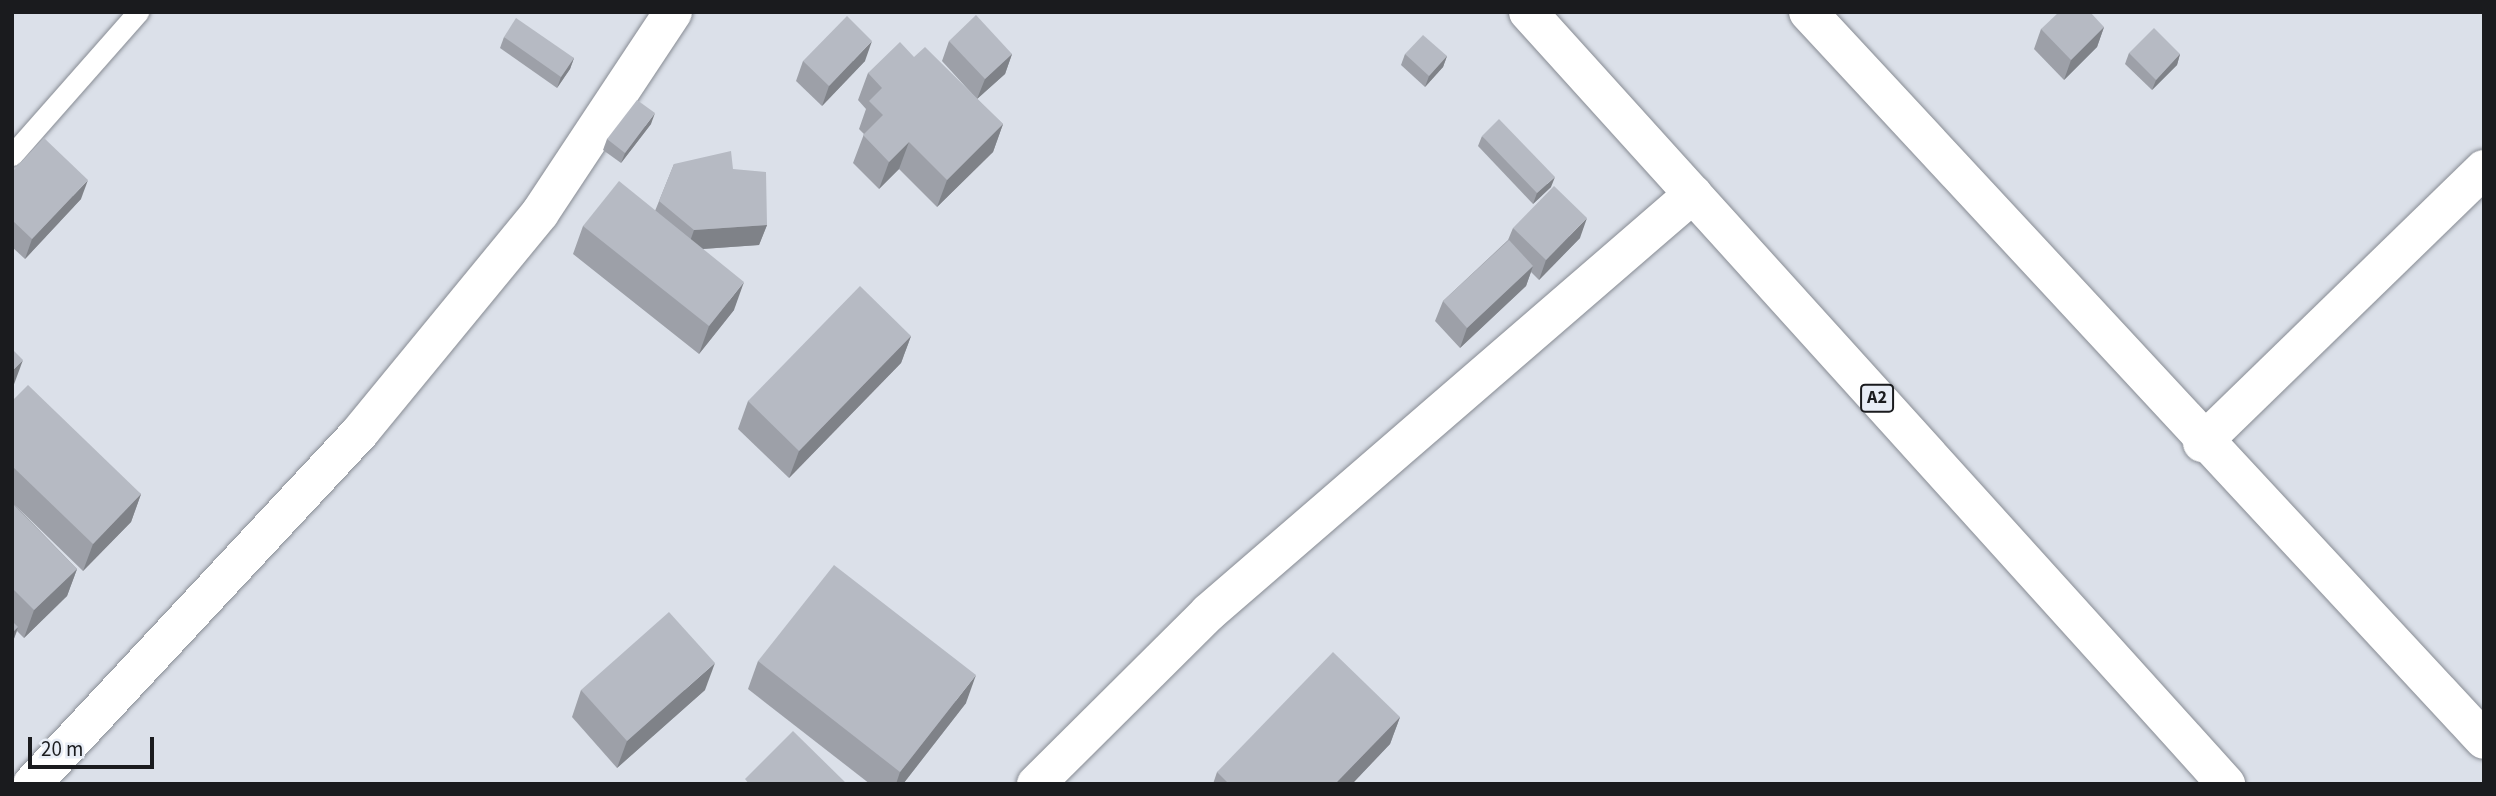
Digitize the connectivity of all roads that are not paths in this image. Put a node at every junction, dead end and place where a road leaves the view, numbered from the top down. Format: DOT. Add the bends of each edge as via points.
graph roads {
  1 [pos="138,12"];
  2 [pos="673,12"];
  3 [pos="1528,12"];
  4 [pos="1808,12"];
  5 [pos="12,155"];
  6 [pos="2484,169"];
  7 [pos="1693,194"];
  8 [pos="2202,443"];
  9 [pos="2484,740"];
  10 [pos="32,784"];
  11 [pos="1036,784"];
  12 [pos="2226,784"];
  1 -- 5 [label="lane"];
  2 -- 10 [label="main road" via="540,213 361,431"];
  3 -- 7 [label="main road, A2"];
  4 -- 8 [label="main road"];
  6 -- 8 [label="main road"];
  7 -- 11 [label="main road" via="1208,613"];
  7 -- 12 [label="main road, A2"];
  8 -- 9 [label="main road"];
}
